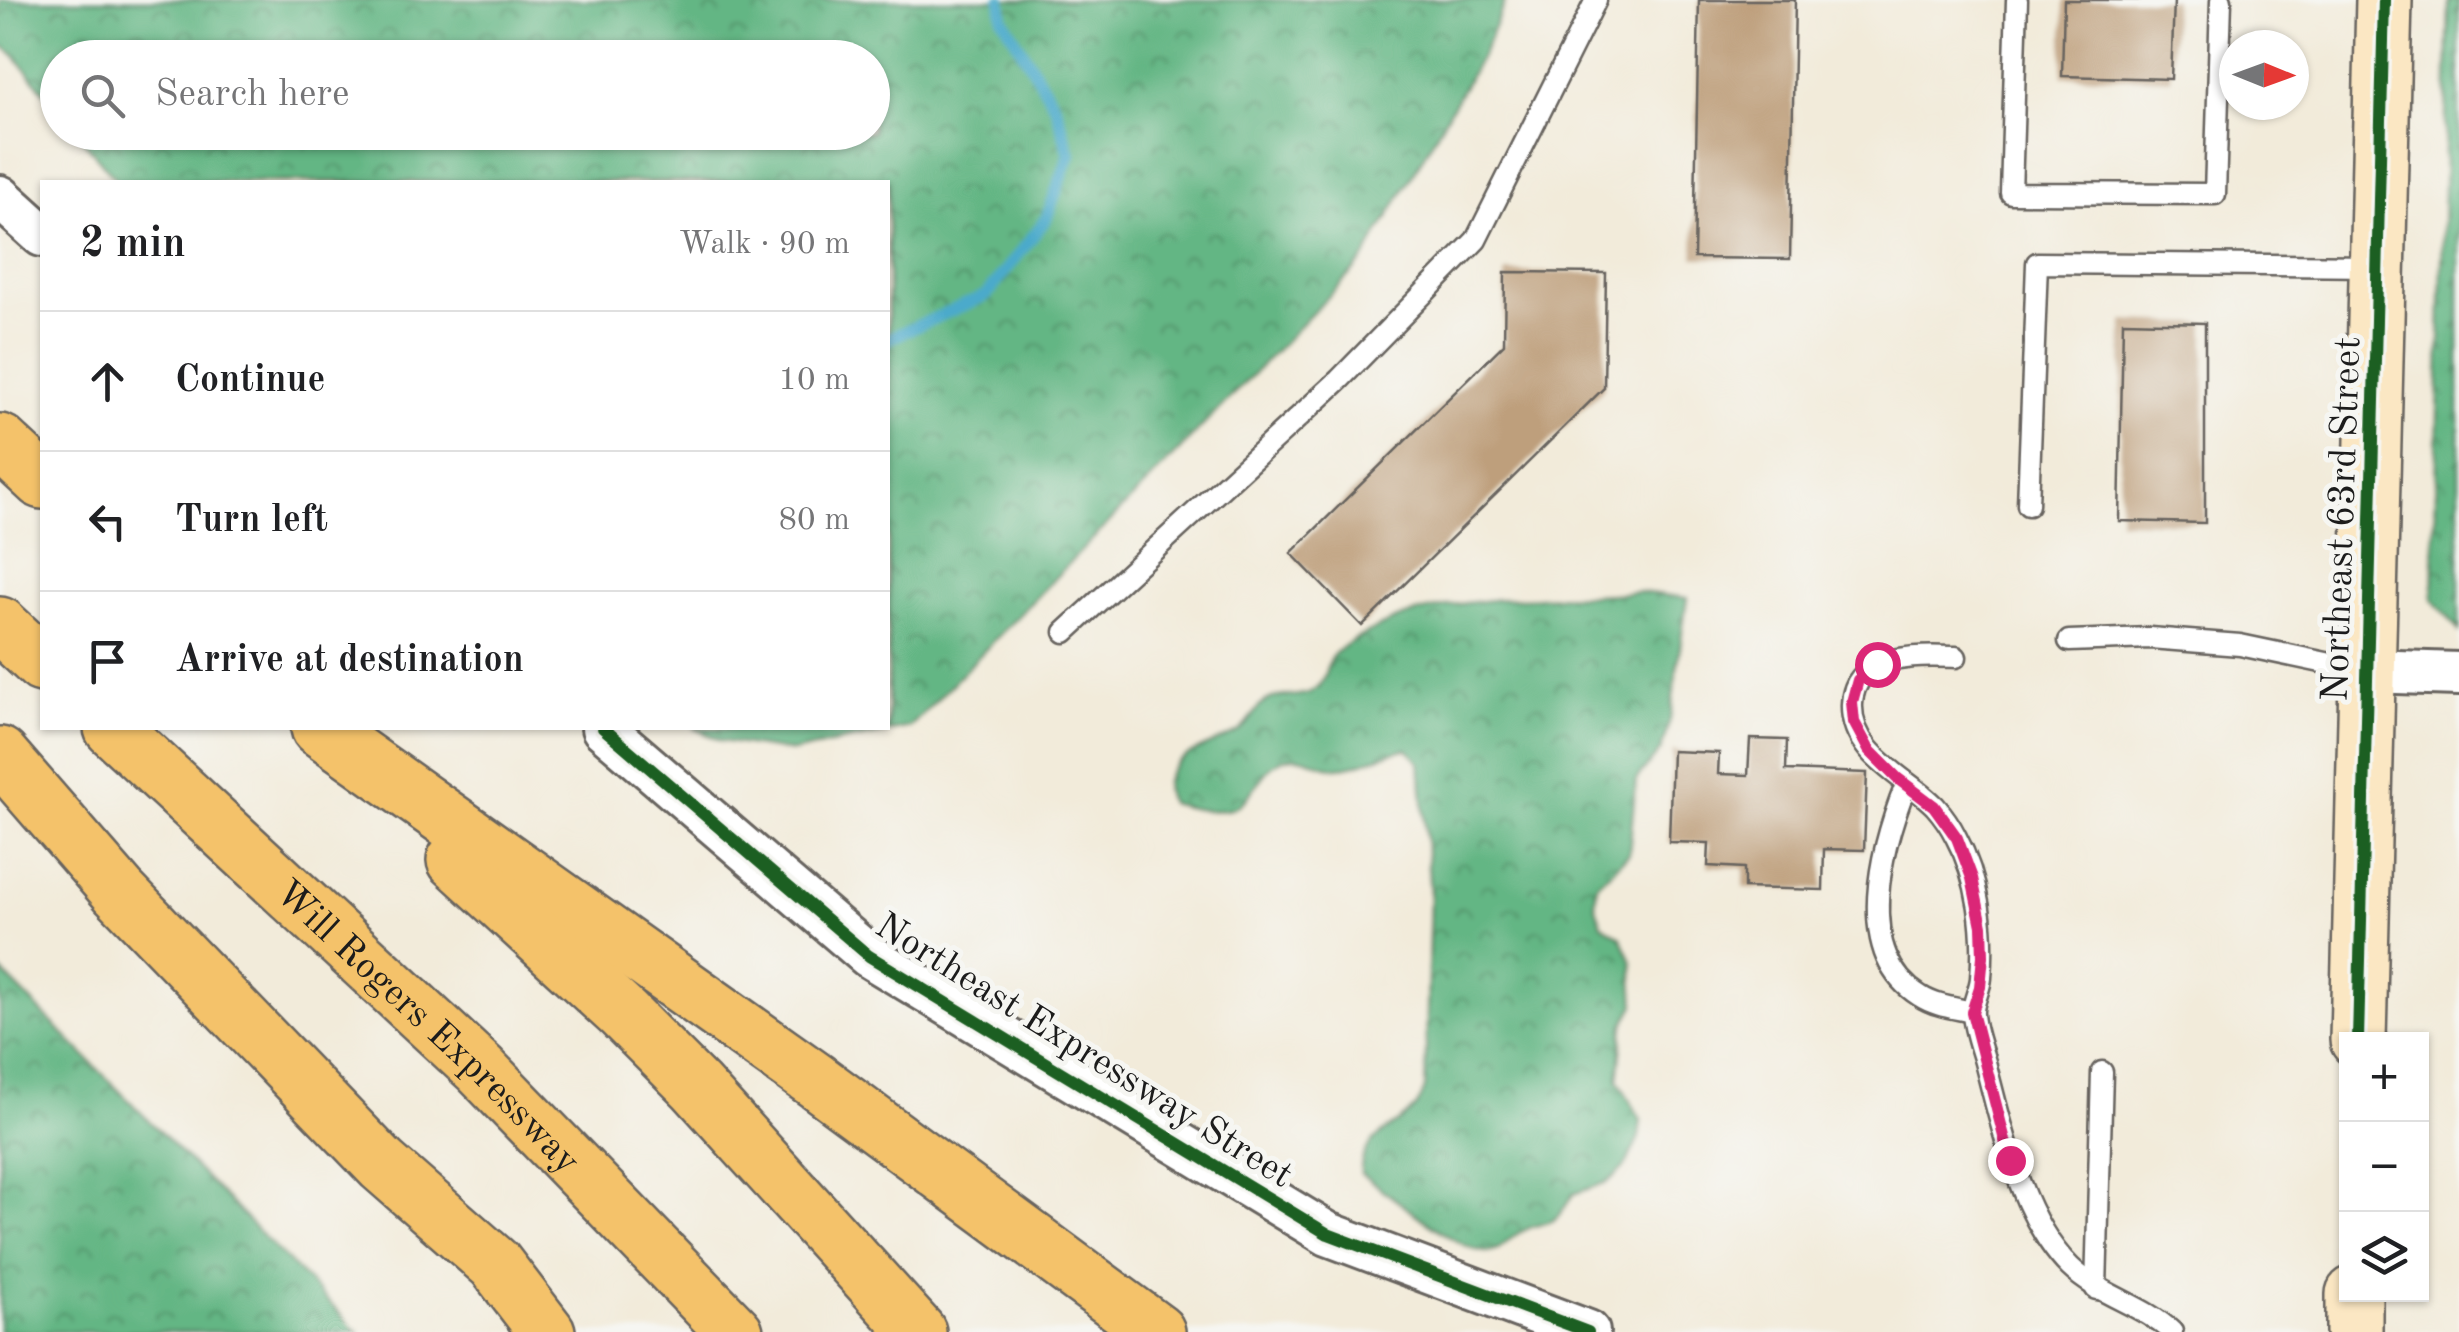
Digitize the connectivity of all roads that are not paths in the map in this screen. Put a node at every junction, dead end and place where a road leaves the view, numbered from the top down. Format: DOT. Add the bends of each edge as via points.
graph roads {
  1 [pos="1596,0"];
  2 [pos="2017,0"];
  3 [pos="2221,0"];
  4 [pos="2384,0"];
  5 [pos="0,196"];
  6 [pos="40,233"];
  7 [pos="2377,266"];
  8 [pos="0,442"];
  9 [pos="40,479"];
  10 [pos="2028,505"];
  11 [pos="0,625"];
  12 [pos="1065,632"];
  13 [pos="2069,641"];
  14 [pos="1956,657"];
  15 [pos="40,662"];
  16 [pos="2366,671"];
  17 [pos="2459,674"];
  18 [pos="114,730"];
  19 [pos="313,730"];
  20 [pos="322,730"];
  21 [pos="605,730"];
  22 [pos="0,755"];
  23 [pos="1906,785"];
  24 [pos="1972,1012"];
  25 [pos="2358,1032"];
  26 [pos="2102,1072"];
  27 [pos="2096,1288"];
  28 [pos="2354,1302"];
  29 [pos="547,1332"];
  30 [pos="736,1332"];
  31 [pos="918,1332"];
  32 [pos="1157,1332"];
  33 [pos="1588,1332"];
  34 [pos="2172,1332"];
  35 [pos="2354,1332"];
  1 -- 12 [label="lane" via="1476,240 1340,380"];
  2 -- 3 [label="lane" via="2010,193 2215,194"];
  4 -- 7 [label="main road, Northeast 63rd Street"];
  5 -- 6 [label="street"];
  7 -- 10 [label="lane" via="2037,263"];
  7 -- 16 [label="main road, Northeast 63rd Street"];
  8 -- 9 [label="highway"];
  11 -- 15 [label="highway"];
  13 -- 16 [label="lane" via="2240,645"];
  14 -- 23 [label="lane" via="1900,658 1877,664 1858,680 1854,722 1869,750"];
  16 -- 17 [label="street"];
  16 -- 25 [label="main road, Northeast 63rd Street"];
  18 -- 30 [label="highway, Will Rogers Expressway" via="480,1069"];
  19 -- 31 [label="highway" via="623,1014"];
  20 -- 32 [label="highway"];
  21 -- 33 [label="street, Northeast Expressway Street" via="869,956 1328,1234"];
  22 -- 29 [label="highway" via="120,892 382,1165 495,1264"];
  23 -- 24 [label="lane" via="1934,806 1957,838 1972,878 1983,956"];
  23 -- 24 [label="lane" via="1880,869 1881,934 1902,982 1922,998"];
  24 -- 27 [label="lane" via="2010,1160 2045,1233"];
  26 -- 27 [label="lane"];
  27 -- 34 [label="lane"];
  28 -- 35 [label="main road"];
}
